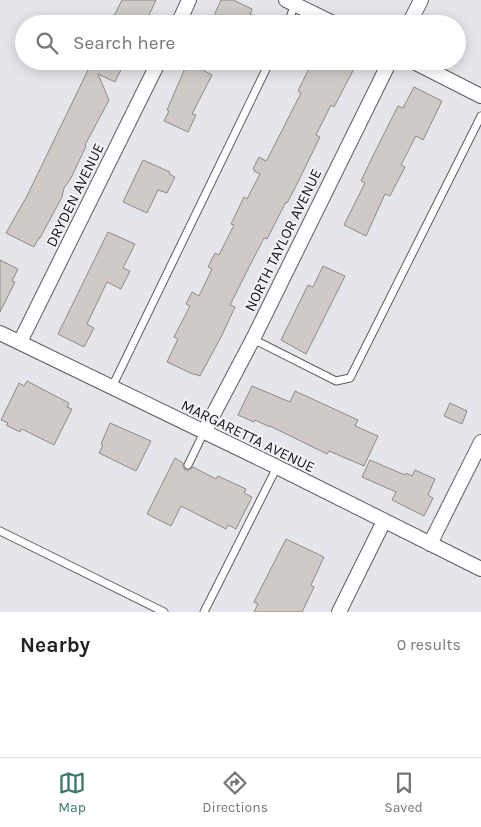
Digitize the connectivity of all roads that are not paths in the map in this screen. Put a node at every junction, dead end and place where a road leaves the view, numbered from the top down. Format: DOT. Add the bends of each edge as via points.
graph roads {
  1 [pos="190,0"];
  2 [pos="421,0"];
  3 [pos="292,1"];
  4 [pos="182,15"];
  5 [pos="290,15"];
  6 [pos="318,15"];
  7 [pos="414,15"];
  8 [pos="155,70"];
  9 [pos="266,70"];
  10 [pos="386,70"];
  11 [pos="430,70"];
  12 [pos="481,96"];
  13 [pos="481,116"];
  14 [pos="0,333"];
  15 [pos="253,339"];
  16 [pos="20,342"];
  17 [pos="112,387"];
  18 [pos="204,432"];
  19 [pos="481,442"];
  20 [pos="188,465"];
  21 [pos="277,467"];
  22 [pos="384,521"];
  23 [pos="0,531"];
  24 [pos="430,544"];
  25 [pos="481,569"];
  26 [pos="164,612"];
  27 [pos="204,612"];
  28 [pos="338,612"];
  1 -- 4 [label="street"];
  2 -- 7 [label="street"];
  3 -- 5 [label="lane"];
  3 -- 6 [label="street"];
  8 -- 16 [label="street, DRYDEN AVENUE"];
  9 -- 17 [label="lane"];
  10 -- 15 [label="street, NORTH TAYLOR AVENUE"];
  11 -- 12 [label="street"];
  13 -- 15 [label="lane" via="350,378 336,381"];
  14 -- 16 [label="street, MARGARETTA AVENUE"];
  15 -- 18 [label="street, NORTH TAYLOR AVENUE"];
  16 -- 17 [label="street, MARGARETTA AVENUE"];
  17 -- 18 [label="street, MARGARETTA AVENUE"];
  18 -- 20 [label="lane"];
  18 -- 21 [label="street, MARGARETTA AVENUE"];
  19 -- 24 [label="street"];
  21 -- 22 [label="street, MARGARETTA AVENUE"];
  21 -- 27 [label="lane"];
  22 -- 24 [label="street, MARGARETTA AVENUE"];
  22 -- 28 [label="street"];
  23 -- 26 [label="lane"];
  24 -- 25 [label="street, MARGARETTA AVENUE"];
}
